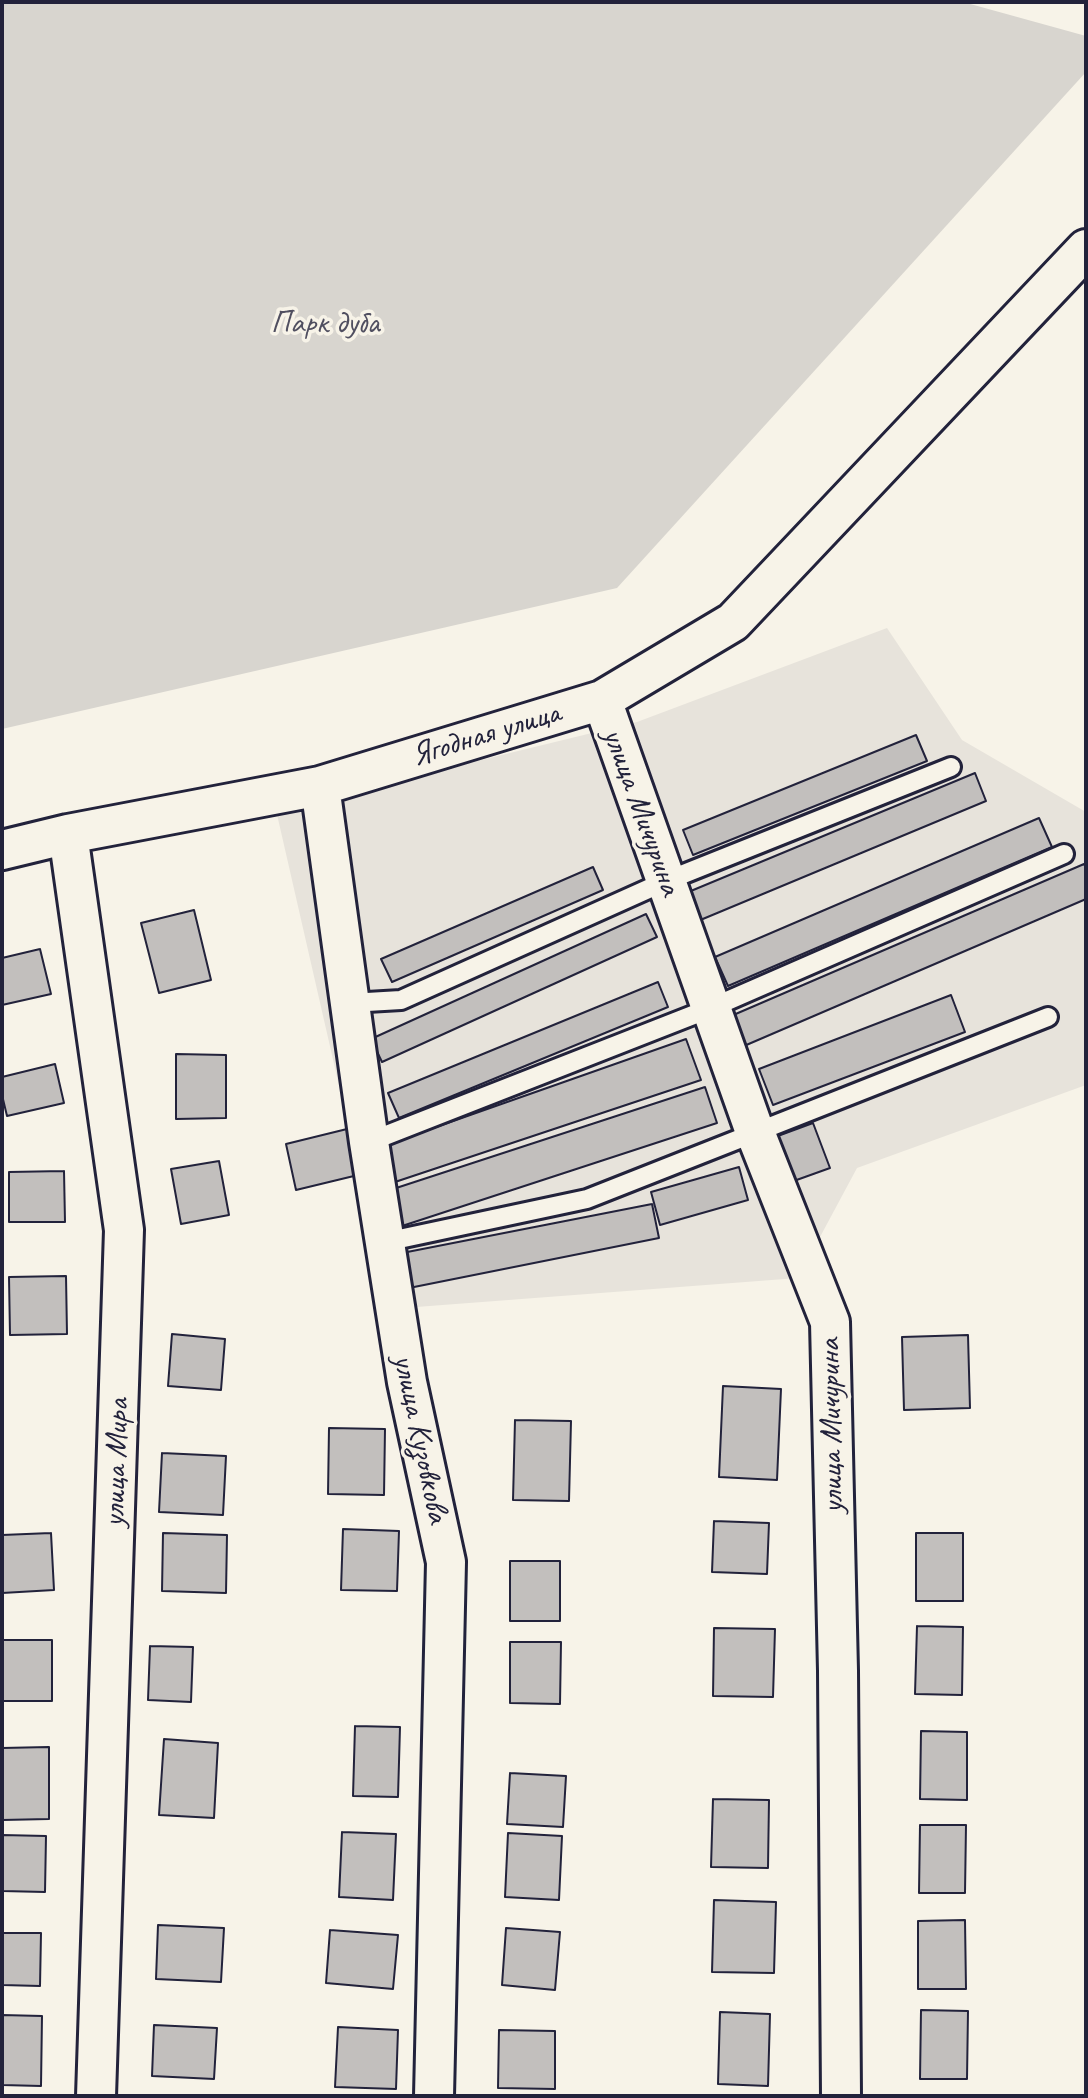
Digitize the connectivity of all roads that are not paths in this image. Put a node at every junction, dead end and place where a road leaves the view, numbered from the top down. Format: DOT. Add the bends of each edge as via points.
graph roads {
  1 [pos="1086,249"];
  2 [pos="602,700"];
  3 [pos="951,767"];
  4 [pos="320,786"];
  5 [pos="68,834"];
  6 [pos="2,850"];
  7 [pos="1064,854"];
  8 [pos="666,881"];
  9 [pos="350,1003"];
  10 [pos="711,1008"];
  11 [pos="1048,1017"];
  12 [pos="755,1132"];
  13 [pos="369,1142"];
  14 [pos="385,1242"];
  15 [pos="96,2096"];
  16 [pos="434,2096"];
  17 [pos="841,2096"];
  1 -- 2 [label="street, Ягодная улица" via="733,622"];
  2 -- 4 [label="street, Ягодная улица"];
  2 -- 8 [label="street, улица Мичурина"];
  3 -- 8 [label="lane"];
  4 -- 5 [label="street, Ягодная улица"];
  4 -- 9 [label="street, улица Кузовкова"];
  5 -- 6 [label="street, Ягодная улица"];
  5 -- 15 [label="street, улица Мира" via="124,1230"];
  7 -- 10 [label="lane"];
  8 -- 9 [label="lane" via="401,1000"];
  8 -- 10 [label="street, улица Мичурина"];
  9 -- 13 [label="street, улица Кузовкова"];
  10 -- 12 [label="street, улица Мичурина"];
  10 -- 13 [label="lane"];
  11 -- 12 [label="lane"];
  12 -- 14 [label="lane" via="587,1199"];
  12 -- 17 [label="street, улица Мичурина" via="830,1322"];
  13 -- 14 [label="street, улица Кузовкова"];
  14 -- 16 [label="street, улица Кузовкова" via="407,1382 446,1562"];
}
